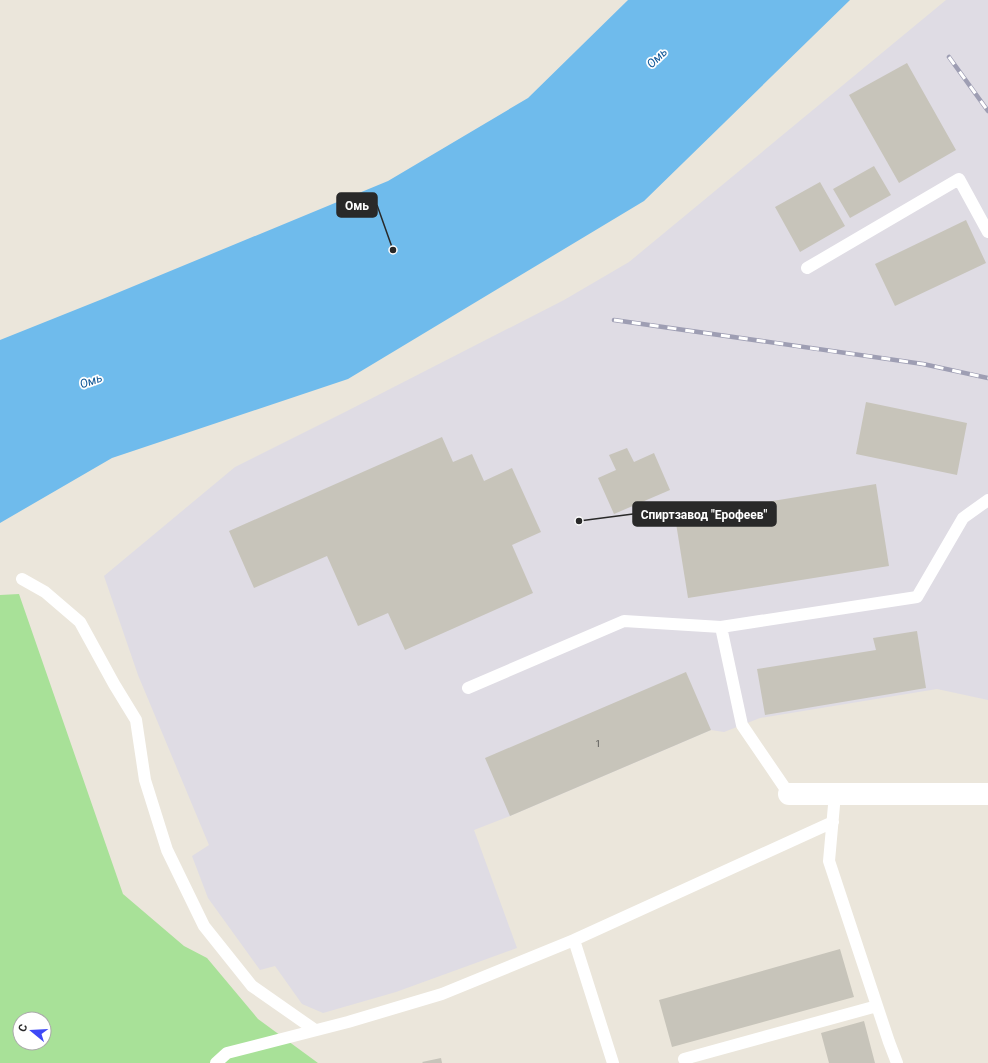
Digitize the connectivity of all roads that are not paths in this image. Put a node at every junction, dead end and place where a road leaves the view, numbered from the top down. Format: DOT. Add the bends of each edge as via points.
graph roads {
  1 [pos="988,232"];
  2 [pos="806,268"];
  3 [pos="988,500"];
  4 [pos="22,579"];
  5 [pos="721,627"];
  6 [pos="468,688"];
  7 [pos="789,794"];
  8 [pos="835,794"];
  9 [pos="988,794"];
  10 [pos="833,822"];
  11 [pos="574,940"];
  12 [pos="877,1006"];
  13 [pos="316,1030"];
  14 [pos="684,1059"];
  15 [pos="216,1063"];
  16 [pos="613,1063"];
  17 [pos="897,1063"];
  1 -- 2 [label="lane" via="959,179"];
  3 -- 5 [label="lane" via="963,518 917,597"];
  4 -- 13 [label="lane" via="45,592 80,622 136,720 145,780 167,850 204,926 252,986"];
  5 -- 6 [label="lane" via="624,621"];
  5 -- 7 [label="lane" via="742,725"];
  7 -- 8 [label="street"];
  8 -- 9 [label="street"];
  8 -- 10 [label="lane"];
  10 -- 11 [label="lane"];
  10 -- 12 [label="lane" via="829,861"];
  11 -- 13 [label="lane" via="442,994"];
  11 -- 16 [label="lane"];
  12 -- 14 [label="lane"];
  12 -- 17 [label="lane"];
  13 -- 15 [label="lane" via="227,1053"];
}
